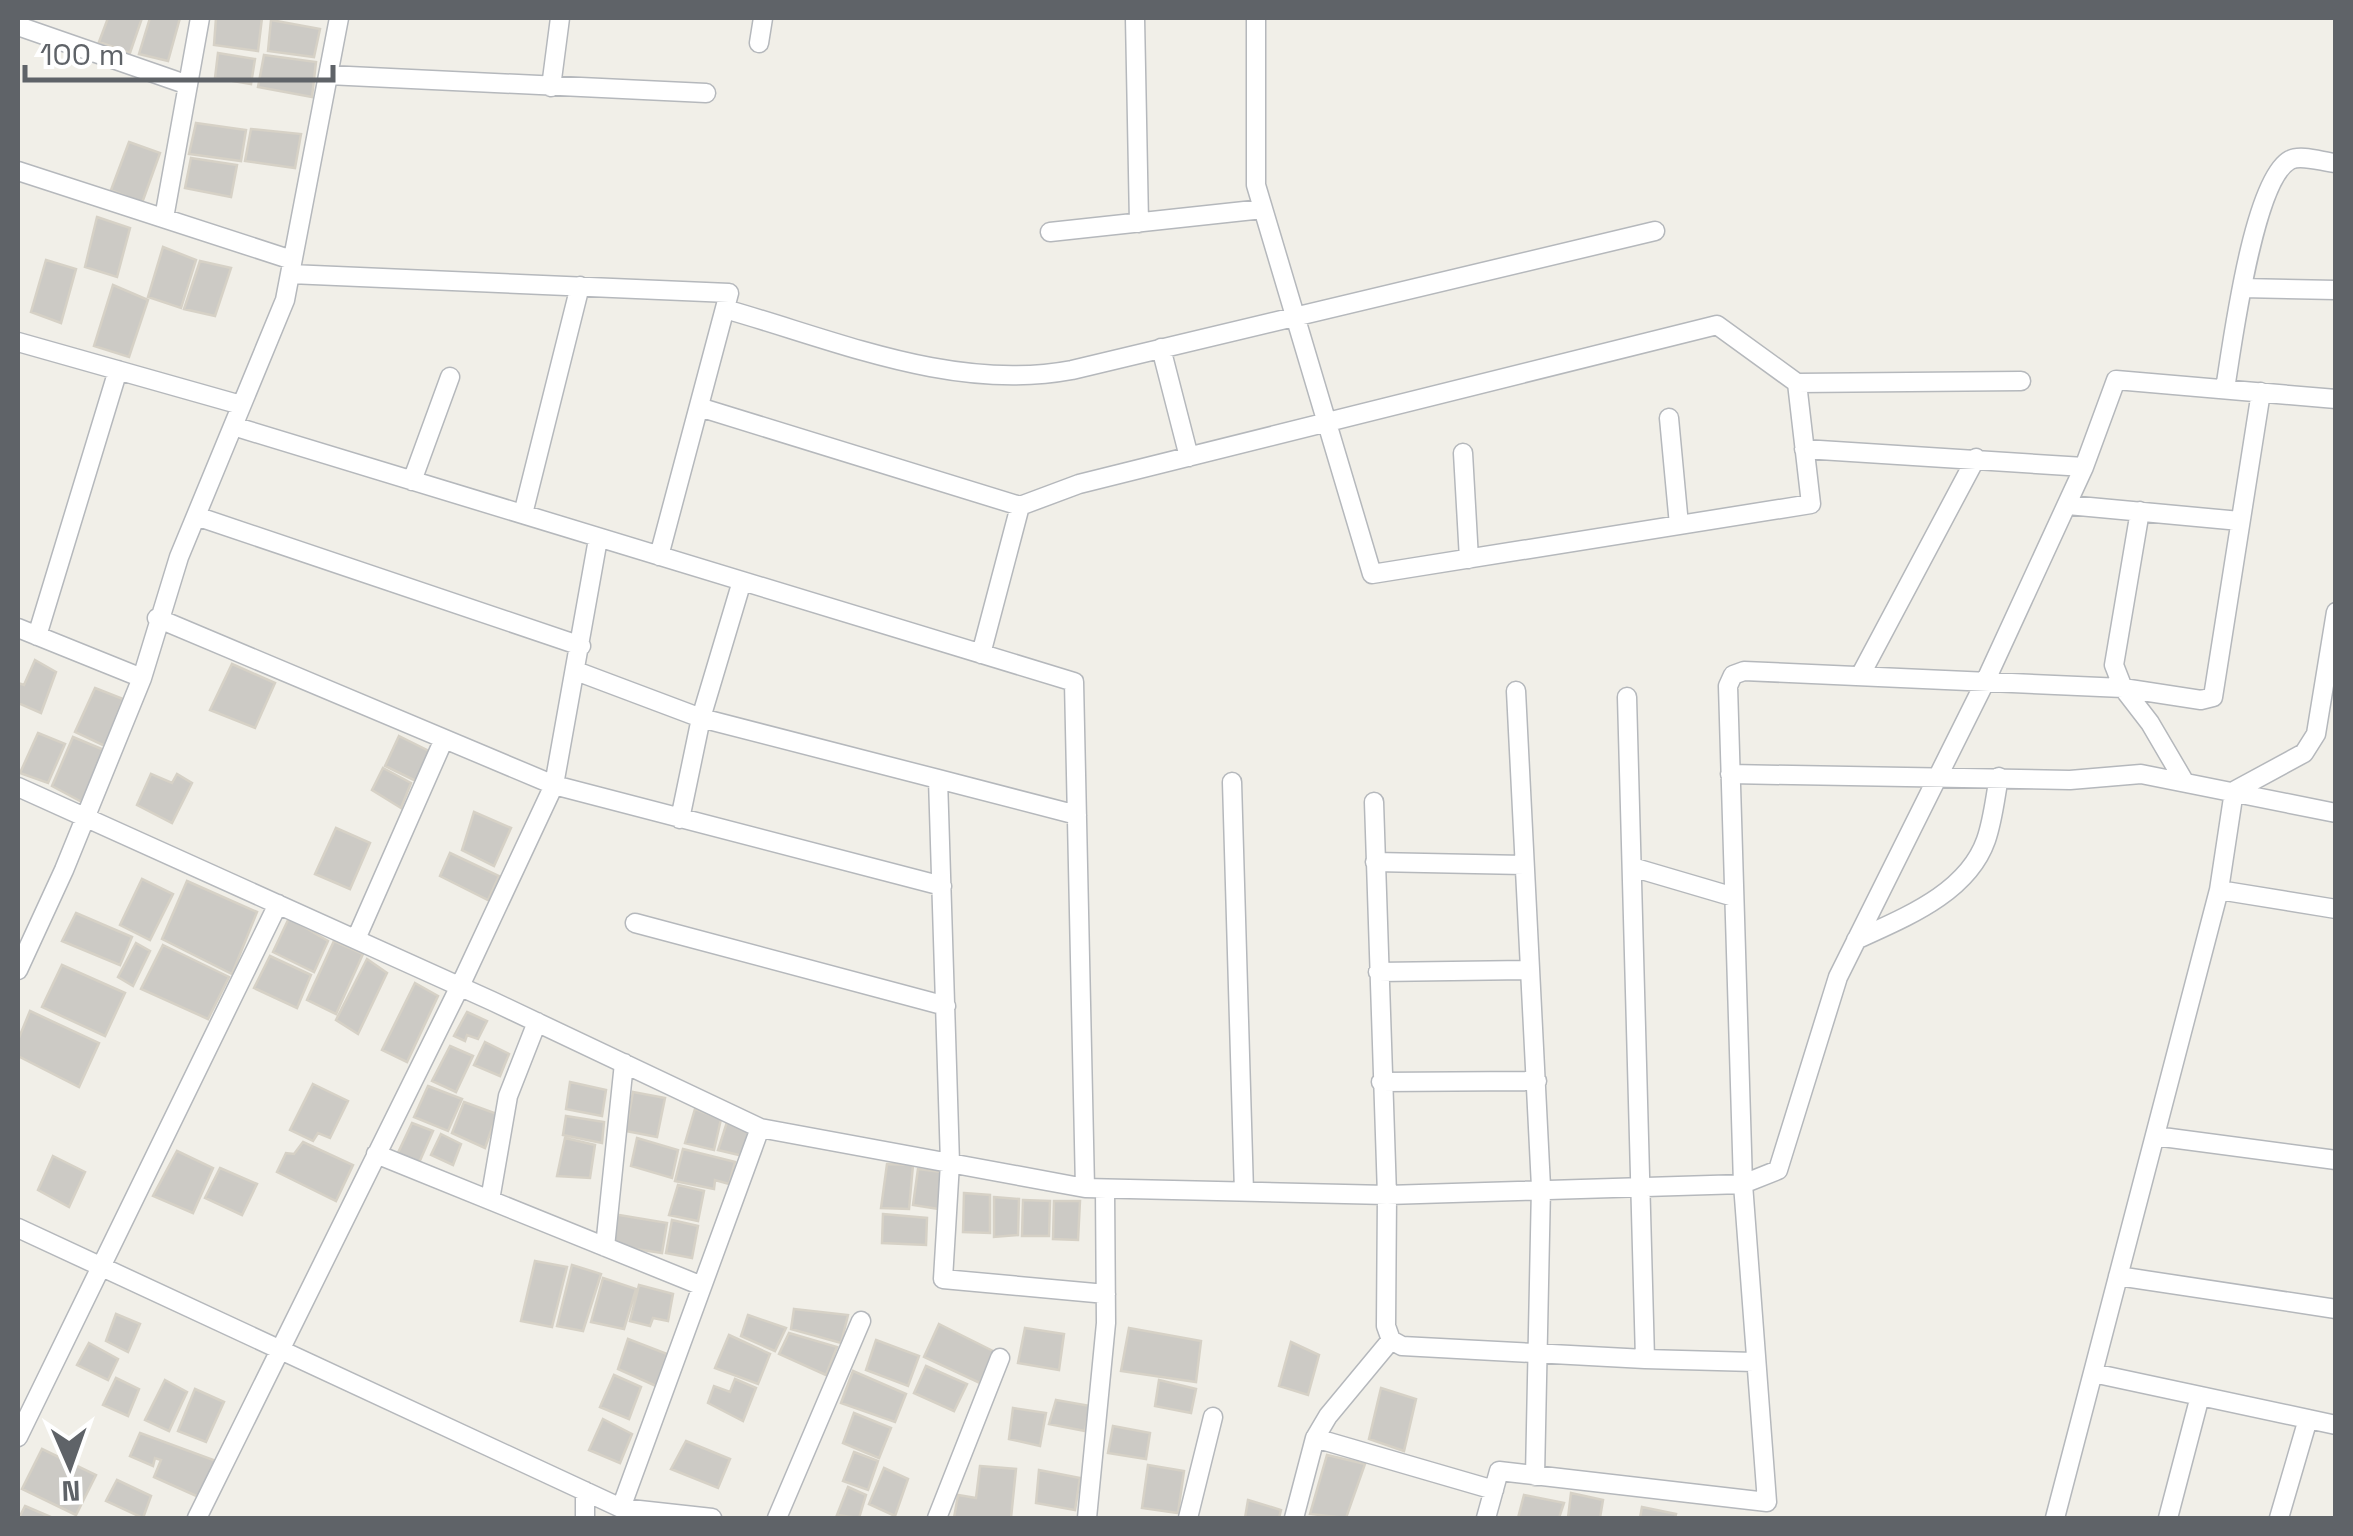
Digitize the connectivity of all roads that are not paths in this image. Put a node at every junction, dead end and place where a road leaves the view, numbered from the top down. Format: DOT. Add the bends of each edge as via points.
graph roads {
  1 [pos="200,18"];
  2 [pos="339,18"];
  3 [pos="560,18"];
  4 [pos="763,18"];
  5 [pos="1135,18"];
  6 [pos="1256,18"];
  7 [pos="18,26"];
  8 [pos="759,43"];
  9 [pos="328,75"];
  10 [pos="188,85"];
  11 [pos="552,88"];
  12 [pos="706,93"];
  13 [pos="2336,164"];
  14 [pos="18,171"];
  15 [pos="1263,210"];
  16 [pos="164,218"];
  17 [pos="1139,223"];
  18 [pos="1656,231"];
  19 [pos="1050,232"];
  20 [pos="291,267"];
  21 [pos="580,286"];
  22 [pos="2242,288"];
  23 [pos="2336,290"];
  24 [pos="725,309"];
  25 [pos="1293,314"];
  26 [pos="18,342"];
  27 [pos="1161,348"];
  28 [pos="118,370"];
  29 [pos="450,377"];
  30 [pos="2021,381"];
  31 [pos="1796,383"];
  32 [pos="2224,388"];
  33 [pos="2261,392"];
  34 [pos="2336,399"];
  35 [pos="242,404"];
  36 [pos="700,407"];
  37 [pos="1668,418"];
  38 [pos="1324,423"];
  39 [pos="233,426"];
  40 [pos="1804,449"];
  41 [pos="1462,453"];
  42 [pos="1190,457"];
  43 [pos="1976,458"];
  44 [pos="2084,467"];
  45 [pos="412,481"];
  46 [pos="2068,505"];
  47 [pos="1020,506"];
  48 [pos="2140,512"];
  49 [pos="522,514"];
  50 [pos="196,516"];
  51 [pos="2240,521"];
  52 [pos="1678,526"];
  53 [pos="598,539"];
  54 [pos="660,556"];
  55 [pos="1468,559"];
  56 [pos="742,581"];
  57 [pos="2336,612"];
  58 [pos="157,618"];
  59 [pos="18,628"];
  60 [pos="36,636"];
  61 [pos="581,646"];
  62 [pos="981,654"];
  63 [pos="576,671"];
  64 [pos="1860,676"];
  65 [pos="142,678"];
  66 [pos="1986,682"];
  67 [pos="2124,688"];
  68 [pos="1516,691"];
  69 [pos="1626,697"];
  70 [pos="2330,697"];
  71 [pos="701,718"];
  72 [pos="444,738"];
  73 [pos="1730,774"];
  74 [pos="1938,774"];
  75 [pos="1998,777"];
  76 [pos="938,778"];
  77 [pos="1232,782"];
  78 [pos="2184,782"];
  79 [pos="554,784"];
  80 [pos="18,787"];
  81 [pos="2234,790"];
  82 [pos="1374,802"];
  83 [pos="2336,812"];
  84 [pos="1077,815"];
  85 [pos="84,816"];
  86 [pos="680,819"];
  87 [pos="1375,862"];
  88 [pos="1524,865"];
  89 [pos="1632,867"];
  90 [pos="942,886"];
  91 [pos="2219,890"];
  92 [pos="1734,897"];
  93 [pos="278,904"];
  94 [pos="2336,910"];
  95 [pos="635,924"];
  96 [pos="356,939"];
  97 [pos="1856,940"];
  98 [pos="18,970"];
  99 [pos="1528,970"];
  100 [pos="1378,972"];
  101 [pos="460,986"];
  102 [pos="946,1006"];
  103 [pos="537,1022"];
  104 [pos="624,1063"];
  105 [pos="1537,1081"];
  106 [pos="1381,1082"];
  107 [pos="760,1128"];
  108 [pos="2155,1136"];
  109 [pos="376,1154"];
  110 [pos="2336,1160"];
  111 [pos="950,1163"];
  112 [pos="1743,1184"];
  113 [pos="1643,1187"];
  114 [pos="1085,1188"];
  115 [pos="1541,1188"];
  116 [pos="1105,1189"];
  117 [pos="1244,1192"];
  118 [pos="1387,1194"];
  119 [pos="490,1200"];
  120 [pos="18,1228"];
  121 [pos="605,1247"];
  122 [pos="101,1267"];
  123 [pos="2118,1276"];
  124 [pos="702,1286"];
  125 [pos="1106,1294"];
  126 [pos="2336,1309"];
  127 [pos="861,1320"];
  128 [pos="1391,1340"];
  129 [pos="278,1349"];
  130 [pos="1539,1356"];
  131 [pos="1000,1358"];
  132 [pos="1646,1359"];
  133 [pos="1754,1362"];
  134 [pos="2093,1373"];
  135 [pos="2200,1396"];
  136 [pos="1213,1417"];
  137 [pos="2308,1419"];
  138 [pos="2336,1425"];
  139 [pos="18,1437"];
  140 [pos="1315,1438"];
  141 [pos="1535,1476"];
  142 [pos="1494,1490"];
  143 [pos="585,1491"];
  144 [pos="621,1508"];
  145 [pos="197,1518"];
  146 [pos="585,1518"];
  147 [pos="712,1518"];
  148 [pos="778,1518"];
  149 [pos="937,1518"];
  150 [pos="1087,1518"];
  151 [pos="1188,1518"];
  152 [pos="1294,1518"];
  153 [pos="1486,1518"];
  154 [pos="2055,1518"];
  155 [pos="2168,1518"];
  156 [pos="2279,1518"];
  1 -- 10 [label="street"];
  2 -- 9 [label="street"];
  3 -- 11 [label="street"];
  4 -- 8 [label="street"];
  5 -- 17 [label="street"];
  6 -- 15 [label="street" via="1256,185"];
  7 -- 10 [label="street"];
  9 -- 11 [label="street"];
  9 -- 20 [label="street"];
  10 -- 16 [label="street"];
  11 -- 12 [label="street"];
  13 -- 22 [label="street" via="2297,158 2282,168 2252,234"];
  14 -- 16 [label="street"];
  15 -- 17 [label="street"];
  15 -- 25 [label="street"];
  16 -- 20 [label="street"];
  17 -- 19 [label="street"];
  18 -- 25 [label="street"];
  20 -- 21 [label="street"];
  20 -- 35 [label="street" via="285,300"];
  21 -- 24 [label="street" via="730,292"];
  21 -- 49 [label="street"];
  22 -- 23 [label="street"];
  22 -- 32 [label="street"];
  24 -- 27 [label="street" via="976,377 1044,375"];
  24 -- 36 [label="street"];
  25 -- 27 [label="street"];
  25 -- 38 [label="street"];
  26 -- 28 [label="street"];
  27 -- 42 [label="street"];
  28 -- 35 [label="street"];
  28 -- 60 [label="street"];
  29 -- 45 [label="street"];
  30 -- 31 [label="street"];
  31 -- 38 [label="street" via="1717,325"];
  31 -- 40 [label="street"];
  32 -- 33 [label="street"];
  32 -- 44 [label="street" via="2116,380"];
  33 -- 34 [label="street"];
  33 -- 51 [label="street"];
  35 -- 39 [label="street"];
  36 -- 47 [label="street"];
  36 -- 54 [label="street"];
  37 -- 52 [label="street"];
  38 -- 42 [label="street"];
  38 -- 55 [label="street" via="1372,574"];
  39 -- 45 [label="street"];
  39 -- 50 [label="street"];
  40 -- 43 [label="street"];
  40 -- 52 [label="street" via="1811,504"];
  41 -- 55 [label="street"];
  42 -- 47 [label="street" via="1078,484"];
  43 -- 44 [label="street"];
  43 -- 64 [label="street"];
  44 -- 46 [label="street"];
  45 -- 49 [label="street"];
  46 -- 48 [label="street"];
  46 -- 66 [label="street"];
  47 -- 62 [label="street"];
  48 -- 51 [label="street"];
  48 -- 67 [label="street" via="2114,664"];
  49 -- 53 [label="street"];
  50 -- 58 [label="street"];
  50 -- 61 [label="street"];
  51 -- 67 [label="street" via="2213,697"];
  52 -- 55 [label="street"];
  53 -- 54 [label="street"];
  53 -- 61 [label="street"];
  54 -- 56 [label="street"];
  56 -- 62 [label="street"];
  56 -- 71 [label="street"];
  57 -- 70 [label="street"];
  58 -- 65 [label="street"];
  58 -- 72 [label="street"];
  59 -- 60 [label="street"];
  60 -- 65 [label="street"];
  61 -- 63 [label="street"];
  62 -- 84 [label="street" via="1074,682"];
  63 -- 71 [label="street"];
  63 -- 79 [label="street"];
  64 -- 66 [label="street"];
  64 -- 73 [label="street" via="1733,675"];
  65 -- 85 [label="street"];
  66 -- 67 [label="street"];
  66 -- 74 [label="street"];
  67 -- 78 [label="street"];
  68 -- 88 [label="street"];
  69 -- 89 [label="street"];
  70 -- 81 [label="street" via="2304,753"];
  71 -- 76 [label="street"];
  71 -- 86 [label="street"];
  72 -- 79 [label="street"];
  72 -- 96 [label="street"];
  73 -- 74 [label="street"];
  73 -- 92 [label="street"];
  74 -- 75 [label="street"];
  74 -- 97 [label="street"];
  75 -- 78 [label="street" via="2130,774"];
  75 -- 97 [label="street" via="1986,842 1967,870 1933,901"];
  76 -- 84 [label="street"];
  76 -- 90 [label="street"];
  77 -- 117 [label="street"];
  78 -- 81 [label="street"];
  79 -- 86 [label="street"];
  79 -- 101 [label="street"];
  80 -- 85 [label="street"];
  81 -- 83 [label="street"];
  81 -- 91 [label="street"];
  82 -- 87 [label="street"];
  84 -- 114 [label="street"];
  85 -- 93 [label="street"];
  85 -- 98 [label="street"];
  86 -- 90 [label="street"];
  87 -- 88 [label="street"];
  87 -- 100 [label="street"];
  88 -- 99 [label="street"];
  89 -- 92 [label="street"];
  89 -- 113 [label="street"];
  90 -- 102 [label="street"];
  91 -- 94 [label="street"];
  91 -- 108 [label="street"];
  92 -- 112 [label="street"];
  93 -- 96 [label="street"];
  93 -- 122 [label="street"];
  95 -- 102 [label="street"];
  96 -- 101 [label="street"];
  97 -- 112 [label="street" via="1834,988 1778,1170"];
  99 -- 100 [label="street"];
  99 -- 105 [label="street"];
  100 -- 106 [label="street"];
  101 -- 103 [label="street"];
  101 -- 109 [label="street"];
  102 -- 111 [label="street"];
  103 -- 104 [label="street"];
  103 -- 119 [label="street" via="508,1096"];
  104 -- 107 [label="street"];
  104 -- 121 [label="street"];
  105 -- 106 [label="street"];
  105 -- 115 [label="street"];
  106 -- 118 [label="street"];
  107 -- 111 [label="street"];
  107 -- 124 [label="street"];
  108 -- 110 [label="street"];
  108 -- 123 [label="street"];
  109 -- 119 [label="street"];
  109 -- 129 [label="street"];
  111 -- 114 [label="street"];
  111 -- 125 [label="street" via="942,1278"];
  112 -- 113 [label="street"];
  112 -- 133 [label="street"];
  113 -- 115 [label="street"];
  113 -- 132 [label="street"];
  114 -- 116 [label="street"];
  115 -- 118 [label="street"];
  115 -- 130 [label="street"];
  116 -- 117 [label="street"];
  116 -- 125 [label="street"];
  117 -- 118 [label="street"];
  118 -- 128 [label="street"];
  119 -- 121 [label="street"];
  120 -- 122 [label="street"];
  121 -- 124 [label="street"];
  122 -- 129 [label="street"];
  122 -- 139 [label="street"];
  123 -- 126 [label="street"];
  123 -- 134 [label="street"];
  124 -- 144 [label="street"];
  125 -- 150 [label="street"];
  127 -- 148 [label="street"];
  128 -- 130 [label="street"];
  128 -- 140 [label="street"];
  129 -- 143 [label="street"];
  129 -- 145 [label="street"];
  130 -- 132 [label="street"];
  130 -- 141 [label="street"];
  131 -- 149 [label="street"];
  132 -- 133 [label="street"];
  133 -- 141 [label="street" via="1766,1502"];
  134 -- 135 [label="street"];
  134 -- 154 [label="street"];
  135 -- 137 [label="street"];
  135 -- 155 [label="street"];
  136 -- 151 [label="street"];
  137 -- 138 [label="street"];
  137 -- 156 [label="street"];
  140 -- 142 [label="street"];
  140 -- 152 [label="street"];
  141 -- 142 [label="street" via="1500,1472"];
  142 -- 153 [label="street"];
  143 -- 144 [label="street"];
  143 -- 146 [label="street"];
  144 -- 147 [label="street"];
}
